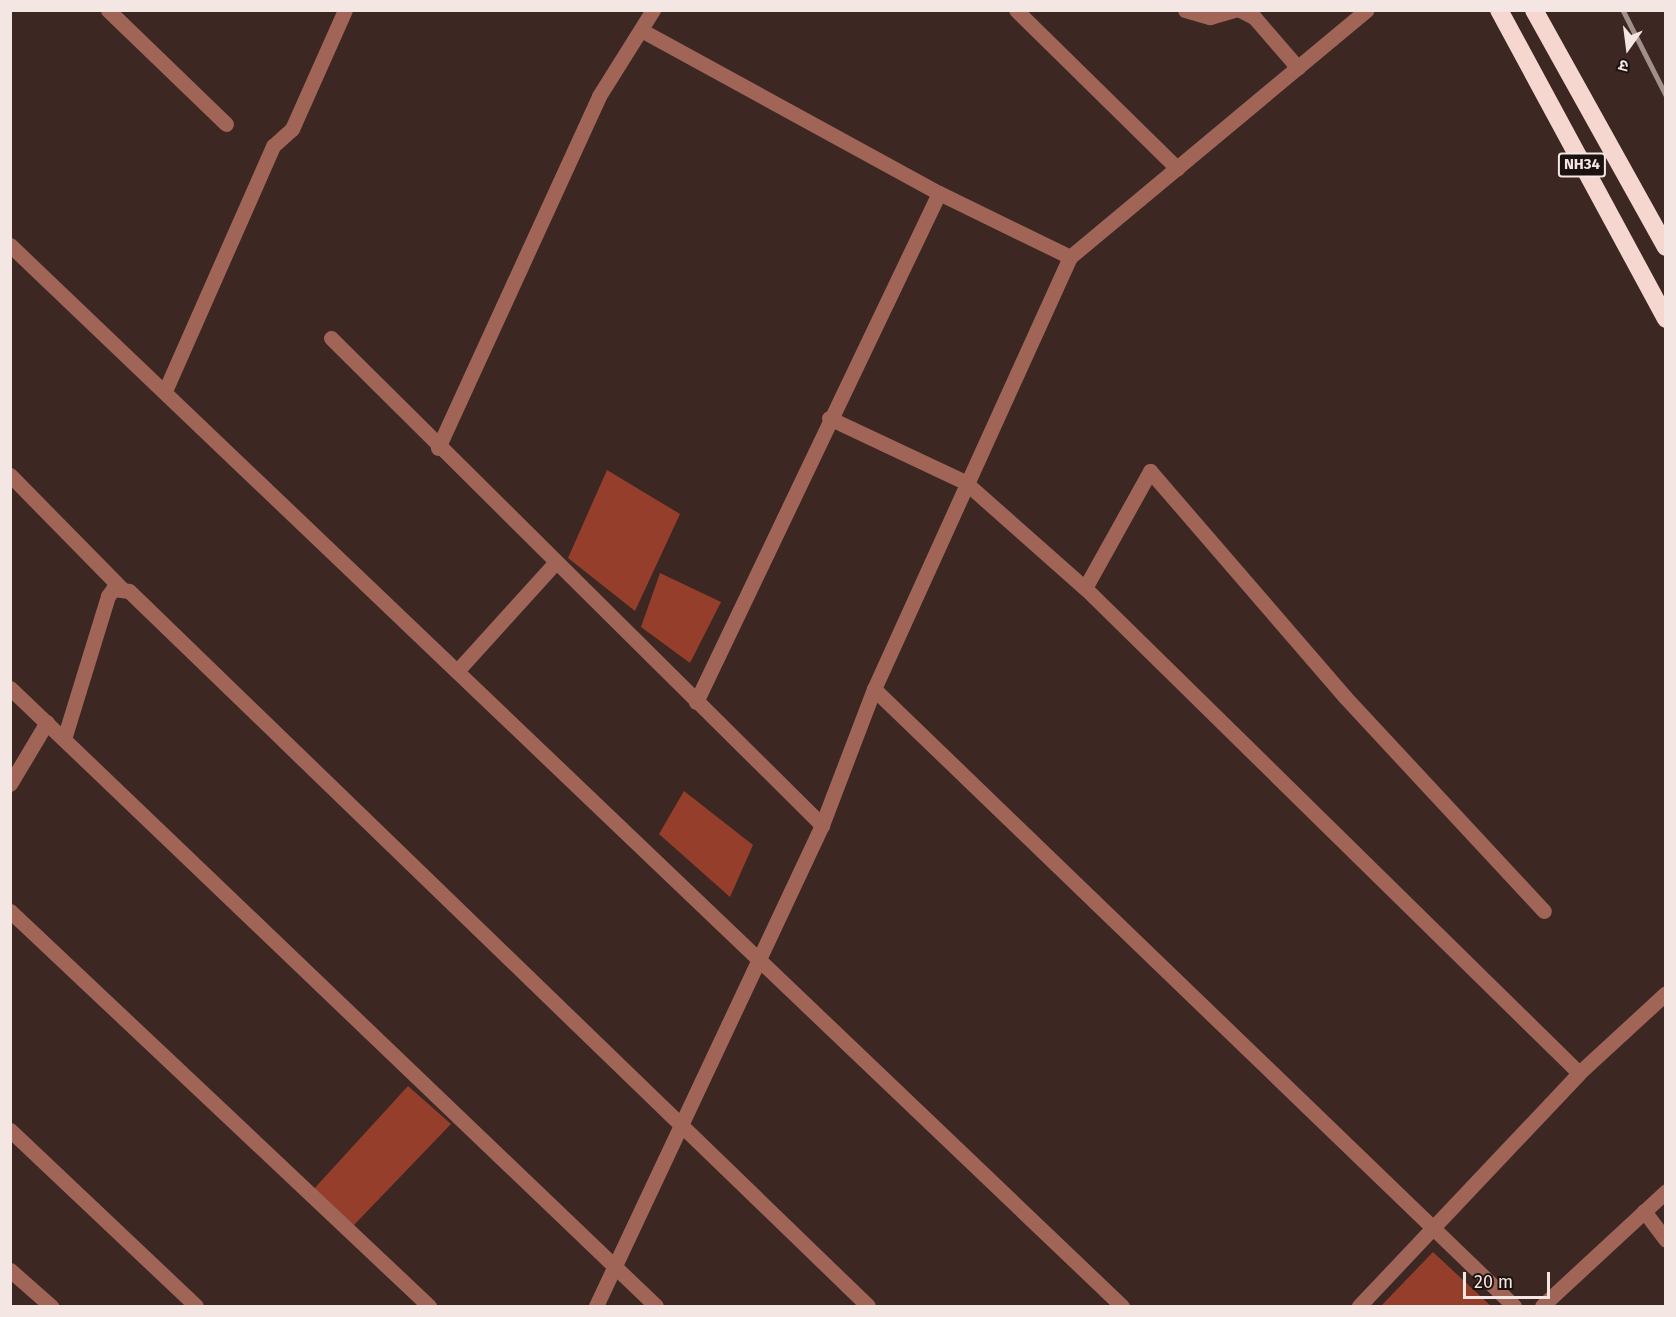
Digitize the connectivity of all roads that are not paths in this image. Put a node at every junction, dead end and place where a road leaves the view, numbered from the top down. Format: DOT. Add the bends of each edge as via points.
graph roads {
  1 [pos="108,10"];
  2 [pos="345,10"];
  3 [pos="653,10"];
  4 [pos="1016,10"];
  5 [pos="1185,10"];
  6 [pos="1234,10"];
  7 [pos="1240,10"];
  8 [pos="1366,10"];
  9 [pos="1499,10"];
  10 [pos="1534,10"];
  11 [pos="641,30"];
  12 [pos="1298,68"];
  13 [pos="226,124"];
  14 [pos="1177,168"];
  15 [pos="939,193"];
  16 [pos="11,245"];
  17 [pos="1665,247"];
  18 [pos="1070,257"];
  19 [pos="1665,319"];
  20 [pos="331,338"];
  21 [pos="165,391"];
  22 [pos="830,418"];
  23 [pos="438,448"];
  24 [pos="10,475"];
  25 [pos="965,482"];
  26 [pos="555,562"];
  27 [pos="1085,588"];
  28 [pos="122,589"];
  29 [pos="458,670"];
  30 [pos="10,688"];
  31 [pos="874,689"];
  32 [pos="696,702"];
  33 [pos="47,723"];
  34 [pos="64,739"];
  35 [pos="10,784"];
  36 [pos="822,825"];
  37 [pos="10,911"];
  38 [pos="1544,911"];
  39 [pos="759,955"];
  40 [pos="1665,993"];
  41 [pos="1579,1073"];
  42 [pos="682,1128"];
  43 [pos="10,1130"];
  44 [pos="1665,1191"];
  45 [pos="1644,1211"];
  46 [pos="1436,1230"];
  47 [pos="1665,1240"];
  48 [pos="615,1266"];
  49 [pos="10,1270"];
  50 [pos="51,1306"];
  51 [pos="196,1306"];
  52 [pos="429,1306"];
  53 [pos="596,1306"];
  54 [pos="656,1306"];
  55 [pos="868,1306"];
  56 [pos="1122,1306"];
  57 [pos="1359,1306"];
  58 [pos="1514,1306"];
  59 [pos="1542,1306"];
  1 -- 13 [label="street"];
  2 -- 21 [label="street" via="292,129 273,146"];
  3 -- 11 [label="street"];
  4 -- 14 [label="street"];
  5 -- 6 [label="street" via="1210,17"];
  7 -- 12 [label="street" via="1254,17"];
  8 -- 12 [label="street"];
  9 -- 19 [label="highway, NH34"];
  10 -- 17 [label="highway, NH34"];
  11 -- 15 [label="street"];
  11 -- 23 [label="street" via="598,96"];
  12 -- 14 [label="street"];
  14 -- 18 [label="street"];
  15 -- 18 [label="street"];
  15 -- 22 [label="street"];
  16 -- 21 [label="street"];
  18 -- 25 [label="street"];
  20 -- 23 [label="street"];
  21 -- 29 [label="street"];
  22 -- 25 [label="street"];
  22 -- 32 [label="street"];
  23 -- 26 [label="street"];
  24 -- 28 [label="street"];
  25 -- 27 [label="street"];
  25 -- 31 [label="street"];
  26 -- 29 [label="street"];
  26 -- 32 [label="street"];
  27 -- 38 [label="street" via="1150,471 1345,697"];
  27 -- 41 [label="street"];
  28 -- 34 [label="street" via="108,596"];
  28 -- 42 [label="street"];
  29 -- 39 [label="street"];
  30 -- 33 [label="street"];
  31 -- 36 [label="street"];
  31 -- 46 [label="street"];
  32 -- 36 [label="street"];
  33 -- 34 [label="street"];
  33 -- 35 [label="street"];
  34 -- 48 [label="street"];
  36 -- 39 [label="street"];
  37 -- 52 [label="street"];
  39 -- 42 [label="street"];
  39 -- 56 [label="street"];
  40 -- 41 [label="street"];
  41 -- 46 [label="street"];
  42 -- 48 [label="street"];
  42 -- 55 [label="street"];
  43 -- 51 [label="street"];
  44 -- 45 [label="street"];
  45 -- 47 [label="street"];
  45 -- 59 [label="street"];
  46 -- 57 [label="street"];
  46 -- 58 [label="street"];
  48 -- 53 [label="street"];
  48 -- 54 [label="street"];
  49 -- 50 [label="street"];
}
